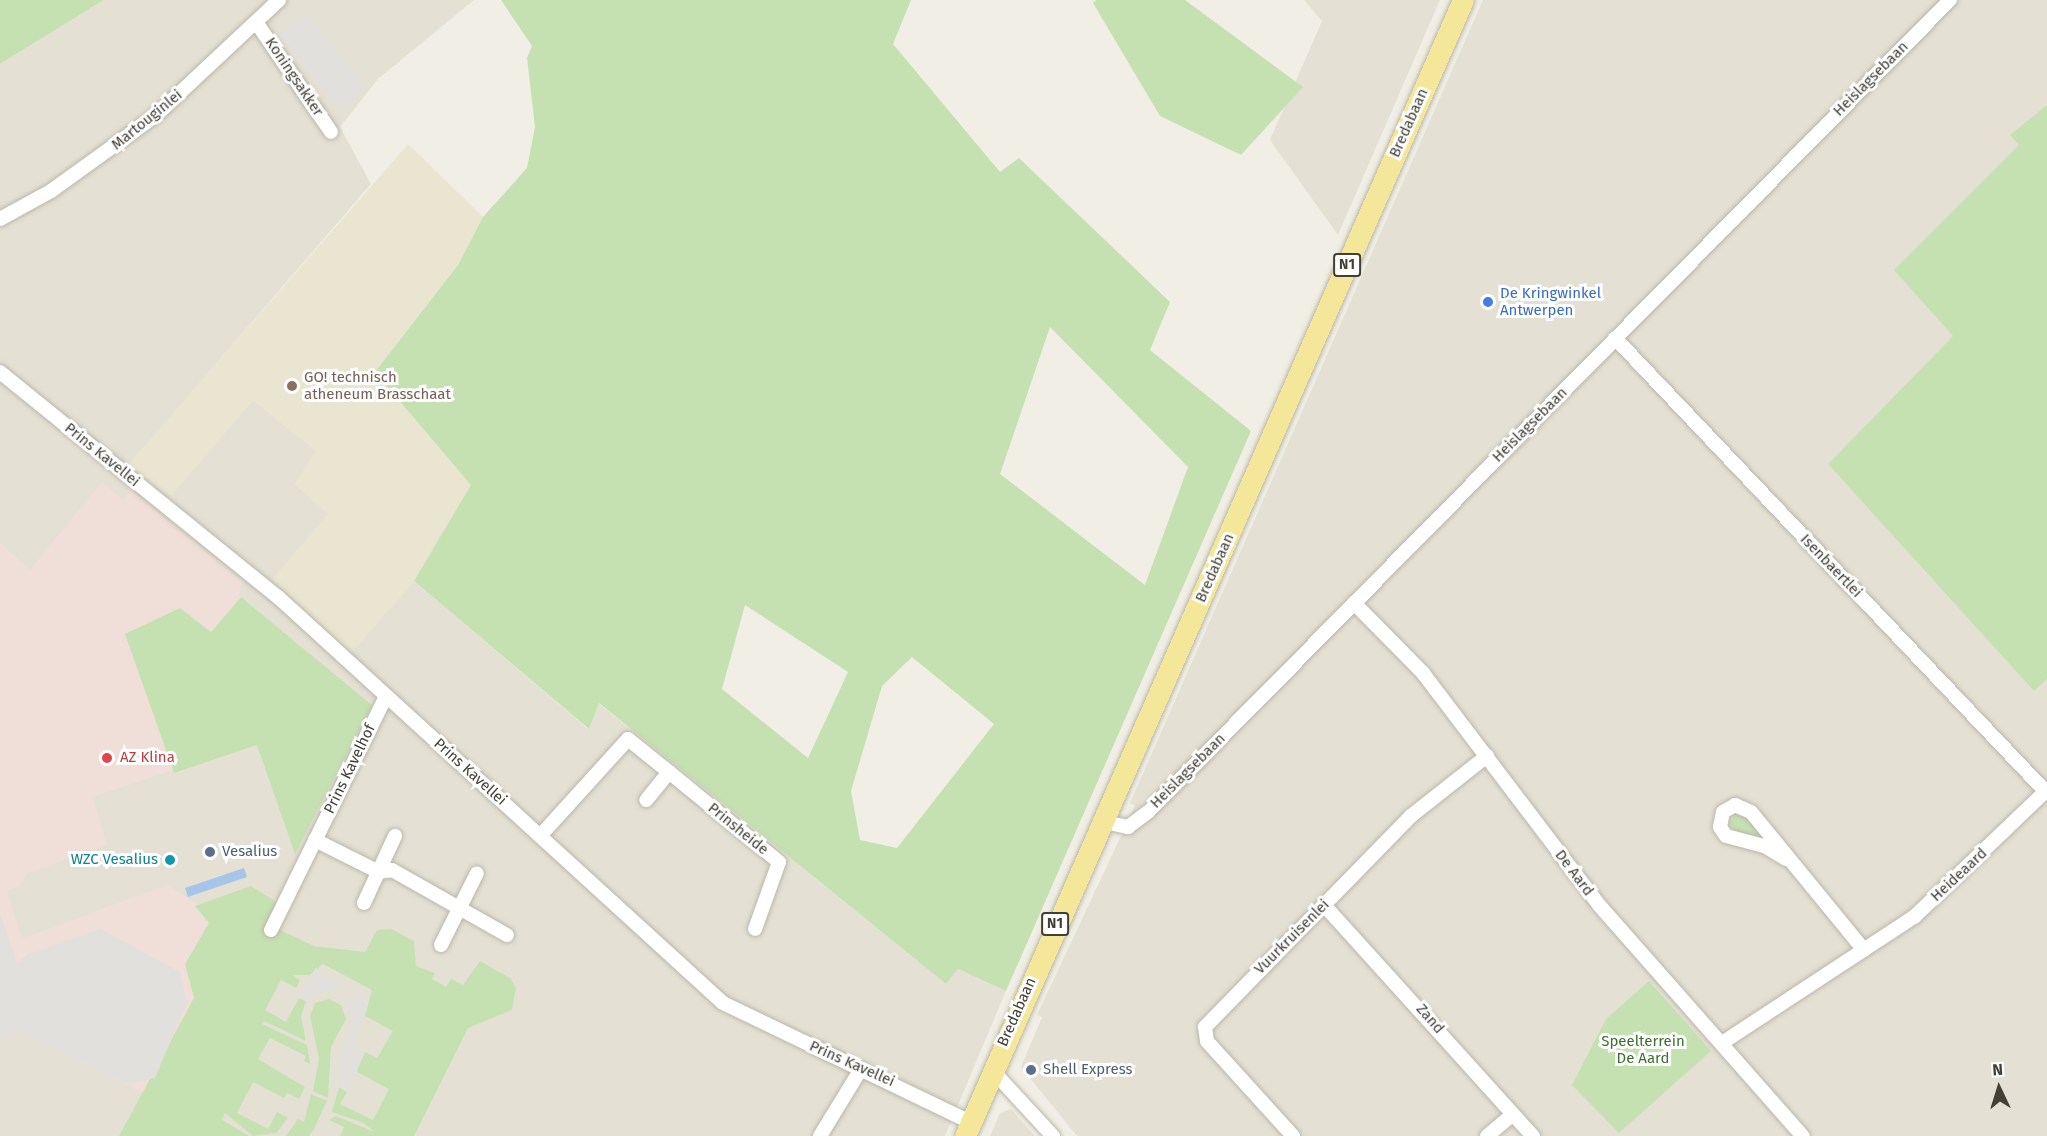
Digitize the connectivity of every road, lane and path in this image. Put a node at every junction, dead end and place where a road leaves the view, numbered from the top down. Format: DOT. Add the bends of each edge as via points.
graph roads {
  1 [pos="279,0"];
  2 [pos="1463,0"];
  3 [pos="1950,0"];
  4 [pos="256,22"];
  5 [pos="331,132"];
  6 [pos="0,219"];
  7 [pos="1615,338"];
  8 [pos="0,372"];
  9 [pos="1354,603"];
  10 [pos="385,698"];
  11 [pos="1487,756"];
  12 [pos="669,772"];
  13 [pos="2047,792"];
  14 [pos="646,800"];
  15 [pos="1100,821"];
  16 [pos="395,836"];
  17 [pos="540,836"];
  18 [pos="315,840"];
  19 [pos="1786,859"];
  20 [pos="379,872"];
  21 [pos="477,873"];
  22 [pos="364,903"];
  23 [pos="1324,905"];
  24 [pos="460,908"];
  25 [pos="754,929"];
  26 [pos="271,930"];
  27 [pos="507,935"];
  28 [pos="441,945"];
  29 [pos="1864,950"];
  30 [pos="1722,1043"];
  31 [pos="861,1069"];
  32 [pos="992,1070"];
  33 [pos="1513,1113"];
  34 [pos="967,1129"];
  35 [pos="820,1136"];
  36 [pos="1053,1136"];
  37 [pos="1293,1136"];
  38 [pos="1487,1136"];
  39 [pos="1533,1136"];
  40 [pos="1803,1136"];
  1 -- 4 [label="street, Martouginlei"];
  2 -- 15 [label="main road, Bredabaan / N1"];
  3 -- 7 [label="street, Heislagsebaan"];
  4 -- 5 [label="street, Koningsakker"];
  4 -- 6 [label="street, Martouginlei" via="138,129 51,190"];
  7 -- 9 [label="street, Heislagsebaan"];
  7 -- 13 [label="street, Isenbaertlei"];
  8 -- 10 [label="street, Prins Kavellei" via="278,597"];
  9 -- 11 [label="street, De Aard" via="1423,673"];
  9 -- 15 [label="street, Heislagsebaan" via="1135,824 1122,827"];
  10 -- 17 [label="street, Prins Kavellei"];
  10 -- 18 [label="street, Prins Kavelhof"];
  11 -- 23 [label="street, Vuurkruisenlei" via="1411,816"];
  11 -- 30 [label="street, De Aard" via="1599,905"];
  12 -- 14 [label="street"];
  12 -- 17 [label="street, Prinsheide" via="628,739"];
  12 -- 25 [label="street, Prinsheide" via="779,862"];
  13 -- 29 [label="street, Heideaard" via="1914,917"];
  15 -- 32 [label="main road, Bredabaan / N1"];
  16 -- 20 [label="street"];
  17 -- 31 [label="street, Prins Kavellei" via="723,1002"];
  18 -- 20 [label="street"];
  18 -- 26 [label="street, Prins Kavelhof"];
  19 -- 19 [label="street" via="1764,846 1726,836 1720,826 1723,812 1735,805 1746,807"];
  19 -- 29 [label="street"];
  20 -- 22 [label="street"];
  20 -- 24 [label="street" via="392,870"];
  21 -- 24 [label="street"];
  23 -- 33 [label="street, Zand"];
  23 -- 37 [label="street, Vuurkruisenlei" via="1205,1027 1207,1041"];
  24 -- 27 [label="street"];
  24 -- 28 [label="street"];
  29 -- 30 [label="street, Heideaard"];
  30 -- 40 [label="street, De Aard"];
  31 -- 34 [label="street, Prins Kavellei"];
  31 -- 35 [label="street"];
  32 -- 34 [label="main road, Bredabaan / N1"];
  32 -- 36 [label="street"];
  33 -- 38 [label="street"];
  33 -- 39 [label="street, Zand"];
}
